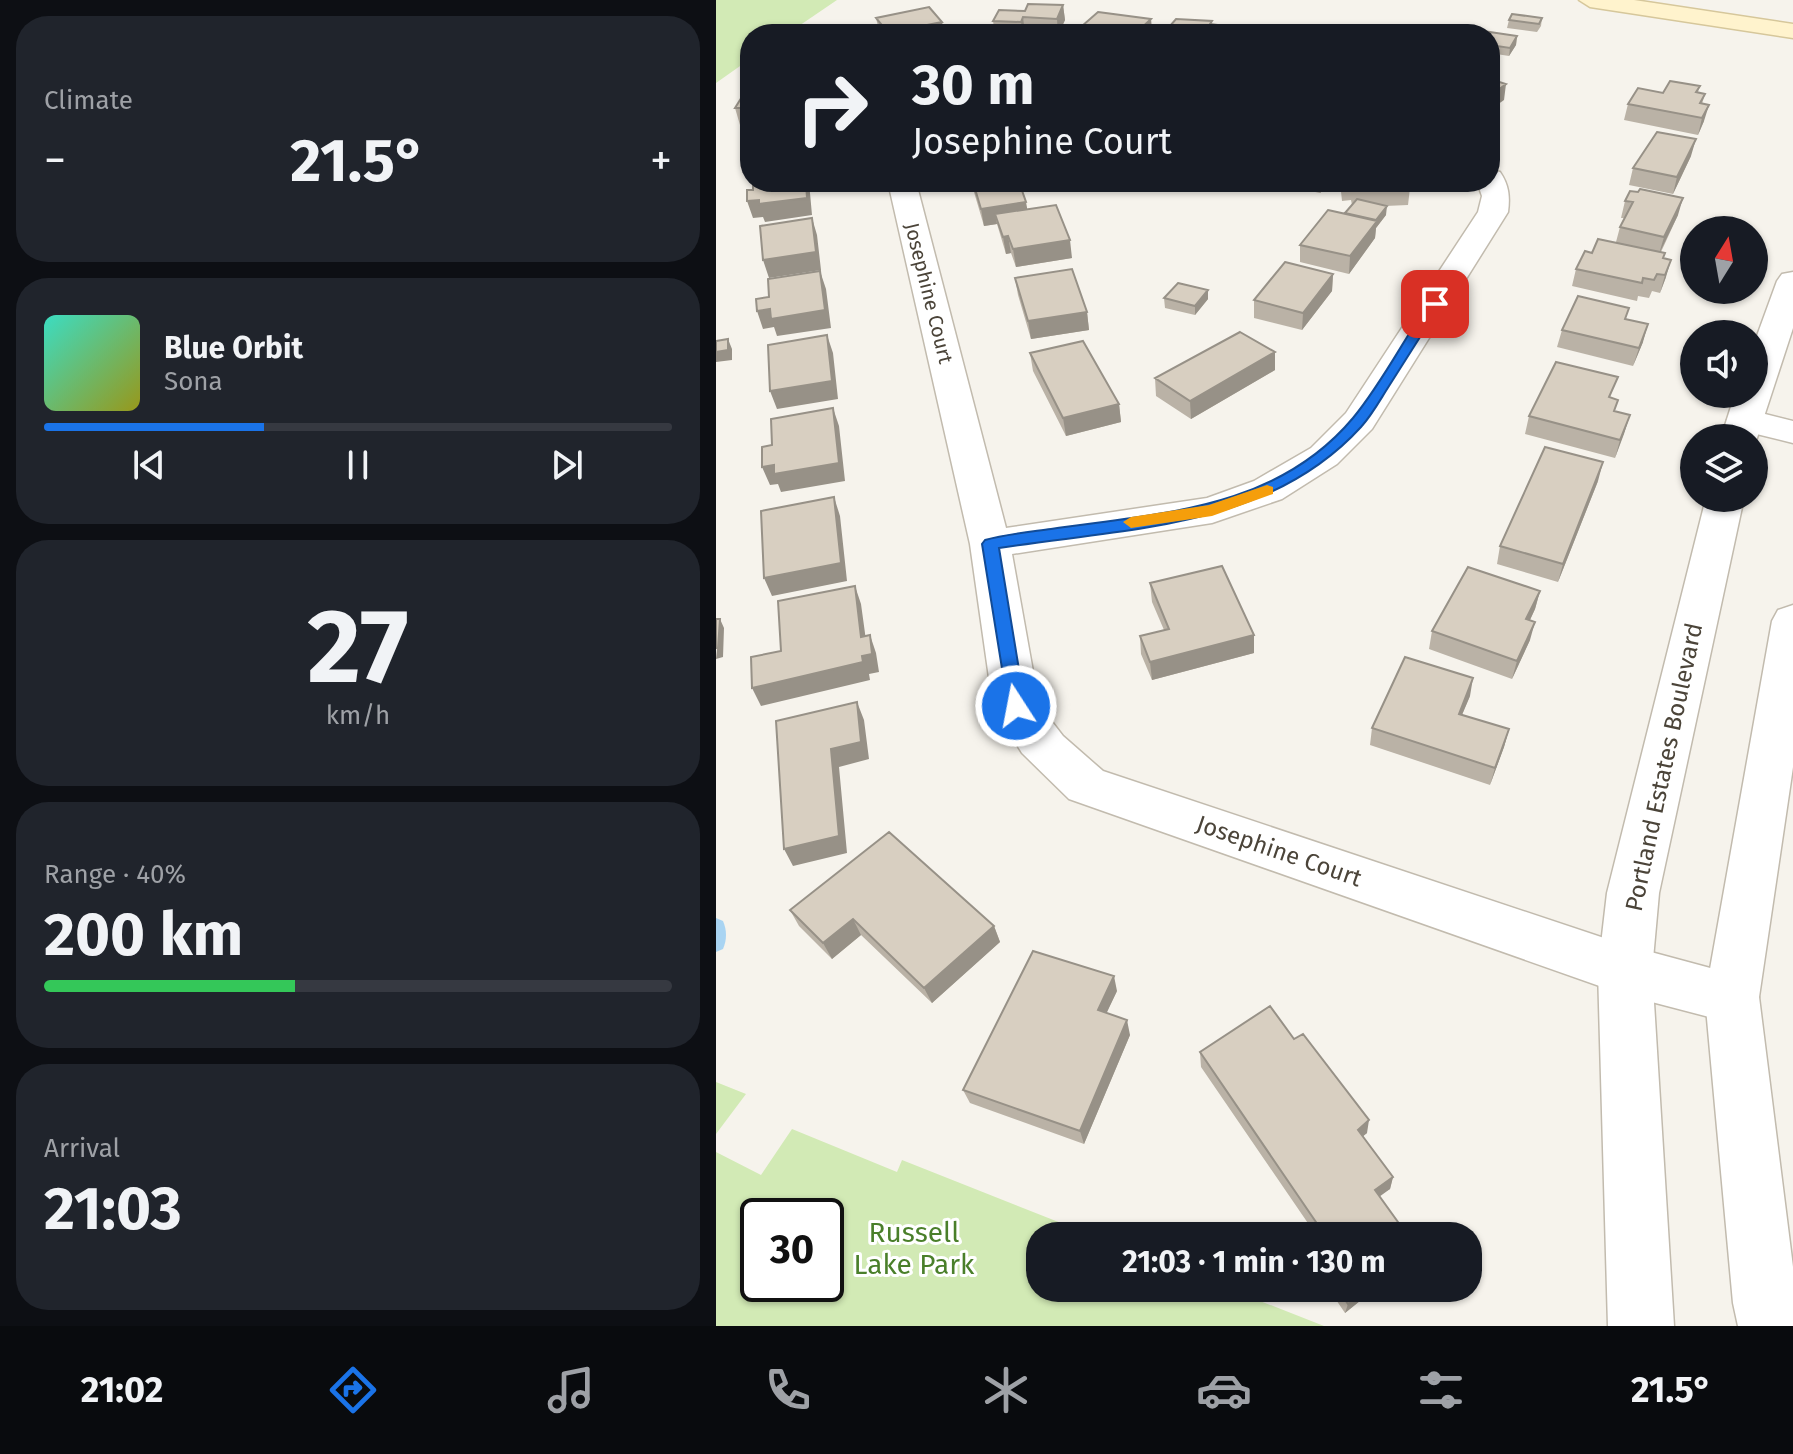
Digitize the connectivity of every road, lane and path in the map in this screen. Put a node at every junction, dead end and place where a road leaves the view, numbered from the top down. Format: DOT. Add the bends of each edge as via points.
graph roads {
  1 [pos="1590,0"];
  2 [pos="1726,0"];
  3 [pos="1793,11"];
  4 [pos="1793,31"];
  5 [pos="904,192"];
  6 [pos="1495,192"];
  7 [pos="1793,281"];
  8 [pos="1748,411"];
  9 [pos="1793,432"];
  10 [pos="1722,512"];
  11 [pos="990,544"];
  12 [pos="1793,621"];
  13 [pos="1625,970"];
  14 [pos="1732,997"];
  15 [pos="1641,1326"];
  16 [pos="1771,1326"];
  1 -- 4 [label="main road"];
  2 -- 3 [label="main road"];
  5 -- 11 [label="street, Josephine Court"];
  6 -- 11 [label="street" via="1493,212 1359,421 1324,456 1268,490 1212,510"];
  7 -- 8 [label="street"];
  8 -- 9 [label="street"];
  10 -- 13 [label="street, Portland Estates Boulevard" via="1633,893"];
  11 -- 13 [label="street, Josephine Court" via="1016,706 1046,750 1086,785"];
  12 -- 14 [label="street"];
  13 -- 14 [label="street, Josephine Court"];
  13 -- 15 [label="street, Portland Estates Boulevard"];
  14 -- 16 [label="street"];
}
